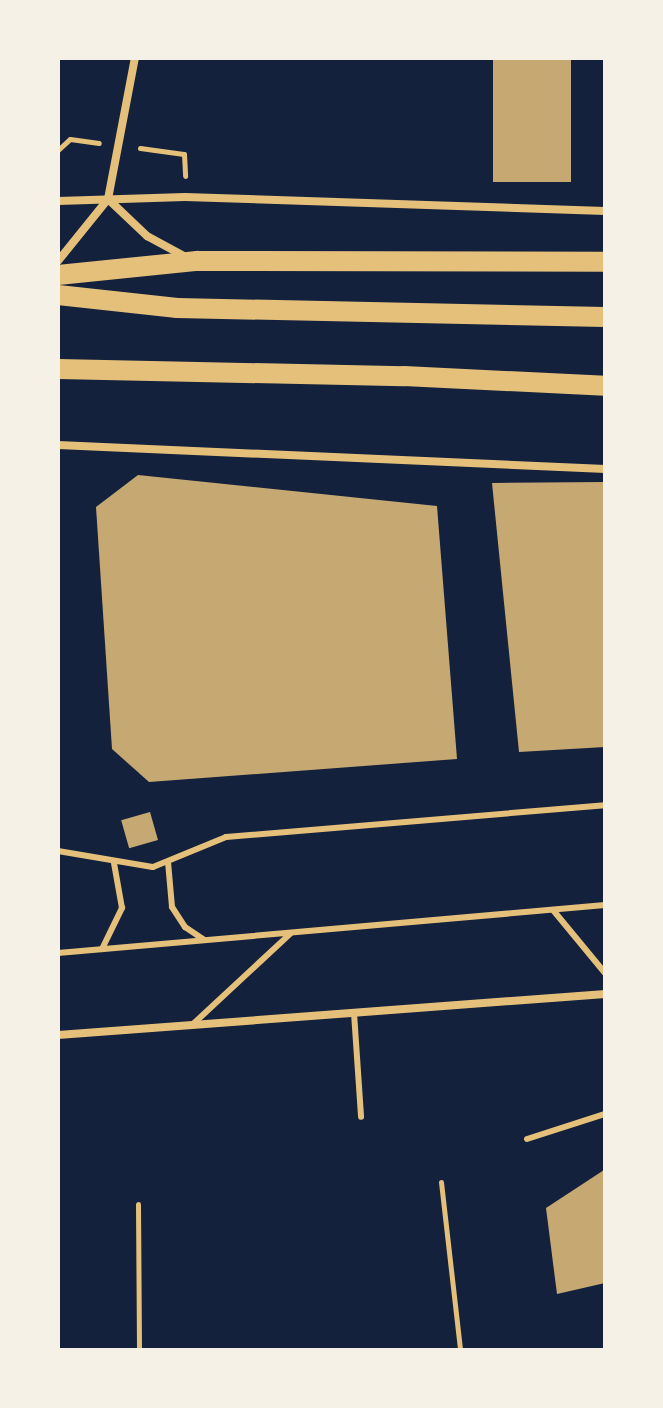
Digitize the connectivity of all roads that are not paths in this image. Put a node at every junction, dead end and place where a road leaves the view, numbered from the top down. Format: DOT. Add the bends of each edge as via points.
graph roads {
  1 [pos="135,58"];
  2 [pos="108,199"];
  3 [pos="58,201"];
  4 [pos="605,211"];
  5 [pos="58,261"];
  6 [pos="197,261"];
  7 [pos="605,262"];
  8 [pos="58,275"];
  9 [pos="58,295"];
  10 [pos="605,317"];
  11 [pos="58,369"];
  12 [pos="605,386"];
  13 [pos="58,445"];
  14 [pos="605,469"];
  15 [pos="605,805"];
  16 [pos="58,851"];
  17 [pos="168,862"];
  18 [pos="114,863"];
  19 [pos="605,905"];
  20 [pos="553,910"];
  21 [pos="291,933"];
  22 [pos="204,940"];
  23 [pos="102,949"];
  24 [pos="58,953"];
  25 [pos="605,973"];
  26 [pos="605,994"];
  27 [pos="354,1013"];
  28 [pos="192,1025"];
  29 [pos="58,1035"];
  30 [pos="605,1114"];
  31 [pos="361,1117"];
  32 [pos="527,1139"];
  1 -- 2 [label="street"];
  2 -- 3 [label="street"];
  2 -- 4 [label="street"];
  2 -- 5 [label="street"];
  2 -- 6 [label="street" via="147,236"];
  6 -- 7 [label="main road"];
  6 -- 8 [label="main road"];
  9 -- 10 [label="main road" via="177,308"];
  11 -- 12 [label="main road"];
  13 -- 14 [label="street"];
  15 -- 17 [label="lane" via="226,837"];
  16 -- 18 [label="lane"];
  17 -- 18 [label="lane" via="153,867"];
  17 -- 22 [label="lane" via="172,907 185,927"];
  18 -- 23 [label="lane" via="122,908"];
  19 -- 20 [label="lane"];
  20 -- 21 [label="lane"];
  20 -- 25 [label="lane"];
  21 -- 22 [label="lane"];
  21 -- 28 [label="lane"];
  22 -- 23 [label="lane"];
  23 -- 24 [label="lane"];
  26 -- 27 [label="street"];
  27 -- 28 [label="street"];
  27 -- 31 [label="lane"];
  28 -- 29 [label="street"];
  30 -- 32 [label="lane"];
}
